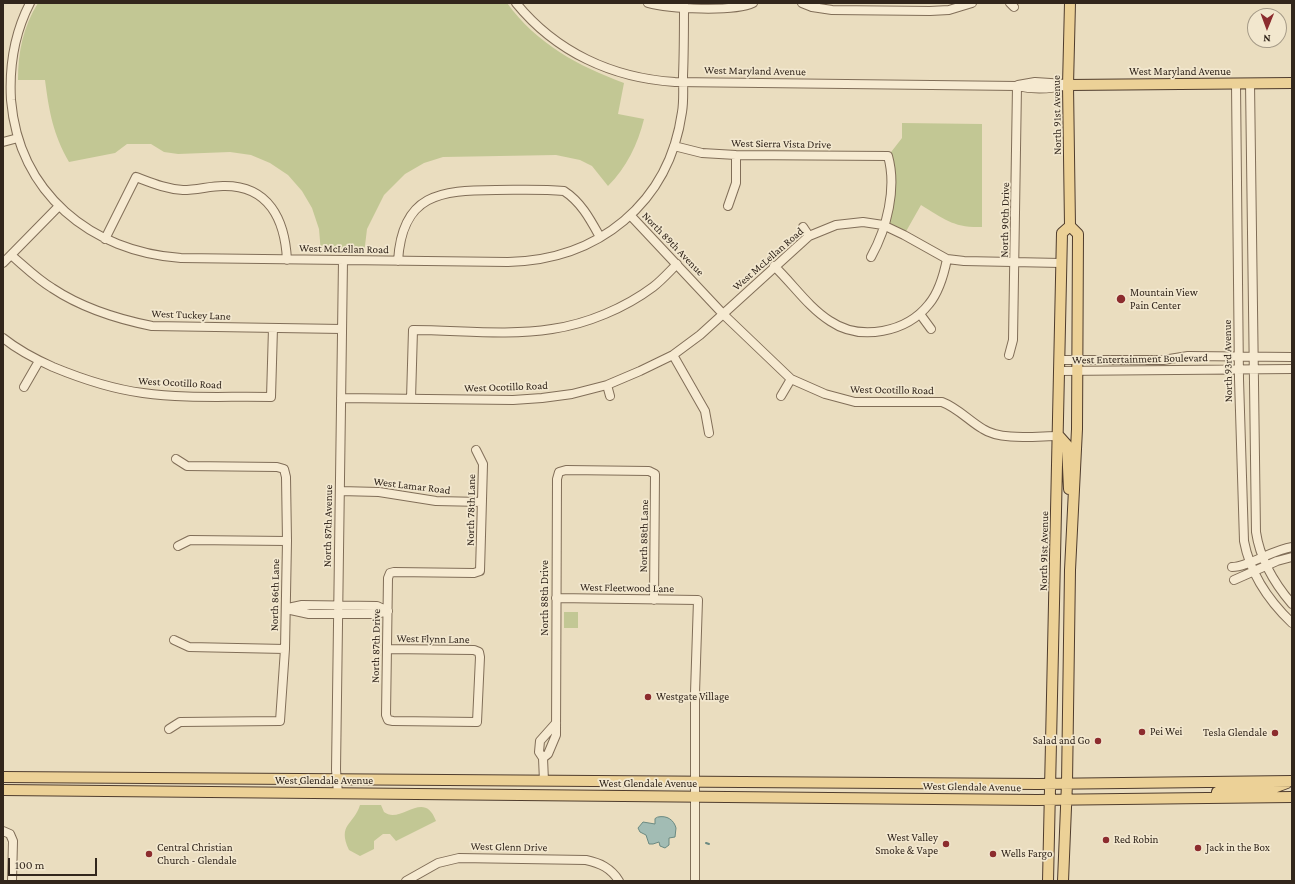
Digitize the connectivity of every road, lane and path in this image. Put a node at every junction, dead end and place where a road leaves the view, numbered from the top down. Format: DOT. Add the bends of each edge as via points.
graph roads {
  1 [pos="30,3"];
  2 [pos="516,3"];
  3 [pos="648,3"];
  4 [pos="753,3"];
  5 [pos="802,3"];
  6 [pos="972,3"];
  7 [pos="1070,3"];
  8 [pos="684,5"];
  9 [pos="7,73"];
  10 [pos="683,82"];
  11 [pos="1292,83"];
  12 [pos="1236,84"];
  13 [pos="1250,84"];
  14 [pos="1068,85"];
  15 [pos="1017,86"];
  16 [pos="18,138"];
  17 [pos="3,142"];
  18 [pos="674,146"];
  19 [pos="736,155"];
  20 [pos="59,206"];
  21 [pos="728,206"];
  22 [pos="630,216"];
  23 [pos="883,225"];
  24 [pos="1070,226"];
  25 [pos="803,227"];
  26 [pos="808,236"];
  27 [pos="600,237"];
  28 [pos="105,239"];
  29 [pos="11,255"];
  30 [pos="871,257"];
  31 [pos="947,259"];
  32 [pos="288,260"];
  33 [pos="343,260"];
  34 [pos="398,261"];
  35 [pos="1015,262"];
  36 [pos="3,263"];
  37 [pos="1061,263"];
  38 [pos="677,264"];
  39 [pos="774,266"];
  40 [pos="723,314"];
  41 [pos="920,314"];
  42 [pos="273,328"];
  43 [pos="342,329"];
  44 [pos="931,329"];
  45 [pos="3,338"];
  46 [pos="673,355"];
  47 [pos="1009,355"];
  48 [pos="1239,356"];
  49 [pos="1253,357"];
  50 [pos="1292,357"];
  51 [pos="39,360"];
  52 [pos="1060,360"];
  53 [pos="1077,360"];
  54 [pos="1239,369"];
  55 [pos="1253,369"];
  56 [pos="1292,369"];
  57 [pos="1060,371"];
  58 [pos="1077,372"];
  59 [pos="791,379"];
  60 [pos="606,385"];
  61 [pos="24,387"];
  62 [pos="610,396"];
  63 [pos="781,396"];
  64 [pos="341,398"];
  65 [pos="411,399"];
  66 [pos="709,432"];
  67 [pos="1059,436"];
  68 [pos="476,450"];
  69 [pos="176,459"];
  70 [pos="655,474"];
  71 [pos="340,491"];
  72 [pos="482,502"];
  73 [pos="1073,504"];
  74 [pos="288,542"];
  75 [pos="178,546"];
  76 [pos="1292,547"];
  77 [pos="1262,556"];
  78 [pos="1292,557"];
  79 [pos="1250,561"];
  80 [pos="1266,565"];
  81 [pos="1232,567"];
  82 [pos="1254,570"];
  83 [pos="390,574"];
  84 [pos="1234,580"];
  85 [pos="556,598"];
  86 [pos="654,600"];
  87 [pos="1292,604"];
  88 [pos="309,605"];
  89 [pos="286,609"];
  90 [pos="338,609"];
  91 [pos="388,611"];
  92 [pos="309,614"];
  93 [pos="1292,623"];
  94 [pos="1054,624"];
  95 [pos="174,640"];
  96 [pos="285,649"];
  97 [pos="387,649"];
  98 [pos="1068,685"];
  99 [pos="477,722"];
  100 [pos="556,723"];
  101 [pos="169,730"];
  102 [pos="540,741"];
  103 [pos="550,746"];
  104 [pos="543,758"];
  105 [pos="3,777"];
  106 [pos="337,779"];
  107 [pos="544,781"];
  108 [pos="1291,781"];
  109 [pos="695,783"];
  110 [pos="1067,783"];
  111 [pos="877,784"];
  112 [pos="931,784"];
  113 [pos="1050,784"];
  114 [pos="3,790"];
  115 [pos="338,793"];
  116 [pos="544,795"];
  117 [pos="695,796"];
  118 [pos="819,797"];
  119 [pos="1292,797"];
  120 [pos="876,798"];
  121 [pos="1216,798"];
  122 [pos="1049,800"];
  123 [pos="1066,800"];
  124 [pos="7,833"];
  125 [pos="12,881"];
  126 [pos="406,881"];
  127 [pos="619,881"];
  128 [pos="695,881"];
  129 [pos="1048,881"];
  130 [pos="1063,881"];
  1 -- 9 [label="street" via="16,37"];
  2 -- 10 [label="street, West Maryland Avenue" via="547,35 585,60 640,78"];
  3 -- 8 [label="street"];
  4 -- 8 [label="street" via="732,9"];
  5 -- 6 [label="street" via="832,10 930,11 949,10"];
  7 -- 14 [label="main road, North 91st Avenue"];
  8 -- 10 [label="street, North 89th Avenue"];
  9 -- 16 [label="street, West McLellan Road"];
  10 -- 15 [label="street, West Maryland Avenue"];
  10 -- 18 [label="street, North 89th Avenue" via="682,112"];
  11 -- 13 [label="main road, West Maryland Avenue"];
  12 -- 13 [label="main road, West Maryland Avenue"];
  12 -- 14 [label="main road, West Maryland Avenue"];
  12 -- 48 [label="street, North 93rd Avenue"];
  13 -- 49 [label="street"];
  14 -- 15 [label="street, West Maryland Avenue" via="1035,82"];
  14 -- 24 [label="main road, North 91st Avenue"];
  15 -- 35 [label="street, North 90th Drive"];
  16 -- 17 [label="street"];
  16 -- 20 [label="street, West McLellan Road" via="34,173"];
  18 -- 19 [label="street, West Sierra Vista Drive" via="702,153"];
  18 -- 22 [label="street, North 89th Avenue" via="652,190"];
  19 -- 21 [label="street" via="736,183"];
  19 -- 23 [label="street, West Sierra Vista Drive" via="888,156 892,169 892,194"];
  20 -- 28 [label="street, West McLellan Road" via="72,218"];
  20 -- 29 [label="street"];
  22 -- 27 [label="street, West McLellan Road"];
  22 -- 38 [label="street, North 89th Avenue"];
  23 -- 26 [label="street, West McLellan Road" via="863,222 836,225"];
  23 -- 30 [label="street"];
  23 -- 31 [label="street, West McLellan Road"];
  24 -- 37 [label="main road, North 91st Avenue" via="1062,233"];
  24 -- 53 [label="main road, North 91st Avenue" via="1078,234"];
  25 -- 26 [label="street"];
  26 -- 39 [label="street, West McLellan Road"];
  27 -- 34 [label="street, West McLellan Road" via="573,250 540,260"];
  27 -- 34 [label="street" via="586,213 574,198 564,191 460,190 436,195 424,202 411,215 402,232"];
  28 -- 32 [label="street, West McLellan Road" via="135,251 163,257"];
  28 -- 32 [label="street" via="136,177 162,187 184,190 224,186 247,188 262,197 278,215 284,230"];
  29 -- 36 [label="street"];
  29 -- 42 [label="street, West Tuckey Lane" via="51,288 91,309 126,321 152,326"];
  31 -- 35 [label="street, West McLellan Road"];
  31 -- 41 [label="street" via="938,288"];
  32 -- 33 [label="street, West McLellan Road"];
  33 -- 34 [label="street, West McLellan Road"];
  33 -- 43 [label="street, North 87th Avenue"];
  35 -- 37 [label="street, West McLellan Road"];
  35 -- 47 [label="street, North 90th Drive" via="1013,340"];
  37 -- 52 [label="main road, North 91st Avenue"];
  38 -- 40 [label="street, North 89th Avenue"];
  38 -- 65 [label="street" via="653,287 613,310 553,329 413,330"];
  39 -- 40 [label="street, West McLellan Road"];
  39 -- 41 [label="street" via="820,313 832,322 854,331 881,332 904,324"];
  40 -- 46 [label="street, West Ocotillo Road"];
  40 -- 59 [label="street, West Ocotillo Road"];
  41 -- 44 [label="street"];
  42 -- 43 [label="street, West Tuckey Lane"];
  42 -- 51 [label="street, West Ocotillo Road" via="272,397 144,393 81,378"];
  43 -- 64 [label="street, North 87th Avenue"];
  45 -- 51 [label="street, West Ocotillo Road"];
  46 -- 60 [label="street, West Ocotillo Road"];
  46 -- 66 [label="street" via="705,411"];
  48 -- 49 [label="street, West Entertainment Boulevard"];
  48 -- 53 [label="street, West Entertainment Boulevard"];
  48 -- 54 [label="street, North 93rd Avenue"];
  49 -- 50 [label="street, West Entertainment Boulevard"];
  49 -- 55 [label="street"];
  51 -- 61 [label="street"];
  52 -- 53 [label="street, West Entertainment Boulevard"];
  52 -- 57 [label="main road, North 91st Avenue"];
  53 -- 58 [label="main road, North 91st Avenue"];
  54 -- 55 [label="street, West Entertainment Boulevard"];
  54 -- 58 [label="street, West Entertainment Boulevard"];
  54 -- 79 [label="street, North 93rd Avenue" via="1243,524"];
  55 -- 56 [label="street, West Entertainment Boulevard"];
  55 -- 77 [label="street" via="1256,521"];
  57 -- 58 [label="street, West Entertainment Boulevard"];
  57 -- 67 [label="main road, North 91st Avenue"];
  58 -- 73 [label="main road, North 91st Avenue"];
  59 -- 63 [label="street"];
  59 -- 67 [label="street, West Ocotillo Road" via="825,394 855,402 942,402 982,429 999,435"];
  60 -- 62 [label="street"];
  60 -- 65 [label="street, West Ocotillo Road" via="572,394 542,398"];
  64 -- 65 [label="street, West Ocotillo Road"];
  64 -- 71 [label="street, North 87th Avenue"];
  67 -- 73 [label="main road" via="1067,445 1068,481"];
  67 -- 94 [label="main road, North 91st Avenue"];
  68 -- 72 [label="street, North 78th Lane" via="483,464"];
  69 -- 74 [label="street, North 86th Lane" via="187,466 284,469"];
  70 -- 85 [label="street, North 88th Drive" via="649,471 559,472"];
  70 -- 86 [label="street, North 88th Lane"];
  71 -- 72 [label="street, West Lamar Road" via="379,492 436,501"];
  71 -- 90 [label="street, North 87th Avenue"];
  72 -- 83 [label="street, North 78th Lane" via="480,571"];
  73 -- 98 [label="main road, North 91st Avenue"];
  74 -- 75 [label="street" via="190,540"];
  74 -- 89 [label="street, North 86th Lane"];
  76 -- 77 [label="street"];
  77 -- 79 [label="street"];
  77 -- 80 [label="street"];
  78 -- 80 [label="street"];
  79 -- 81 [label="street"];
  79 -- 82 [label="street, North 93rd Avenue"];
  80 -- 82 [label="street"];
  80 -- 87 [label="street" via="1275,583"];
  82 -- 84 [label="street"];
  82 -- 93 [label="street, North 93rd Avenue" via="1268,596"];
  83 -- 91 [label="street, North 87th Drive"];
  85 -- 86 [label="street, West Fleetwood Lane"];
  85 -- 100 [label="street, North 88th Drive"];
  86 -- 109 [label="street, West Fleetwood Lane" via="698,600"];
  88 -- 89 [label="street"];
  88 -- 90 [label="street"];
  88 -- 92 [label="street"];
  89 -- 92 [label="street"];
  89 -- 96 [label="street, North 86th Lane"];
  90 -- 91 [label="street" via="377,606"];
  90 -- 92 [label="street"];
  90 -- 106 [label="street, North 87th Avenue"];
  91 -- 97 [label="street, North 87th Drive"];
  94 -- 98 [label="main road" via="1061,630 1062,666"];
  94 -- 113 [label="main road, North 91st Avenue"];
  95 -- 96 [label="street" via="189,647"];
  96 -- 101 [label="street, North 86th Lane" via="280,721 180,722"];
  97 -- 99 [label="street, North 87th Drive" via="388,720"];
  97 -- 99 [label="street, West Flynn Lane" via="479,652"];
  98 -- 110 [label="main road, North 91st Avenue"];
  100 -- 102 [label="street"];
  100 -- 103 [label="street, North 88th Drive" via="556,735"];
  102 -- 103 [label="street"];
  102 -- 104 [label="street" via="539,752"];
  103 -- 104 [label="street, North 88th Drive" via="548,754"];
  104 -- 107 [label="street"];
  105 -- 106 [label="main road, West Glendale Avenue"];
  106 -- 107 [label="main road, West Glendale Avenue"];
  106 -- 115 [label="street, North 87th Avenue"];
  107 -- 109 [label="main road, West Glendale Avenue"];
  107 -- 116 [label="main road"];
  108 -- 110 [label="main road, West Glendale Avenue"];
  108 -- 121 [label="main road" via="1271,789 1220,791 1217,792"];
  109 -- 111 [label="main road, West Glendale Avenue"];
  109 -- 117 [label="street"];
  110 -- 113 [label="main road, West Glendale Avenue"];
  110 -- 123 [label="main road, North 91st Avenue"];
  111 -- 112 [label="main road, West Glendale Avenue"];
  111 -- 118 [label="main road" via="873,791 820,792"];
  112 -- 113 [label="main road, West Glendale Avenue"];
  112 -- 120 [label="main road" via="908,790 885,791"];
  113 -- 122 [label="main road, North 91st Avenue"];
  114 -- 115 [label="main road, West Glendale Avenue"];
  115 -- 116 [label="main road, West Glendale Avenue"];
  116 -- 117 [label="main road, West Glendale Avenue"];
  117 -- 118 [label="main road, West Glendale Avenue"];
  117 -- 128 [label="street"];
  118 -- 120 [label="main road, West Glendale Avenue"];
  119 -- 121 [label="main road, West Glendale Avenue"];
  120 -- 122 [label="main road, West Glendale Avenue"];
  121 -- 123 [label="main road, West Glendale Avenue"];
  122 -- 123 [label="main road, West Glendale Avenue"];
  122 -- 129 [label="main road, North 91st Avenue"];
  123 -- 130 [label="main road, North 91st Avenue"];
  124 -- 125 [label="street" via="13,841"];
  126 -- 127 [label="street, West Glenn Drive" via="438,863 460,858 586,860 598,862 614,873"];
}
